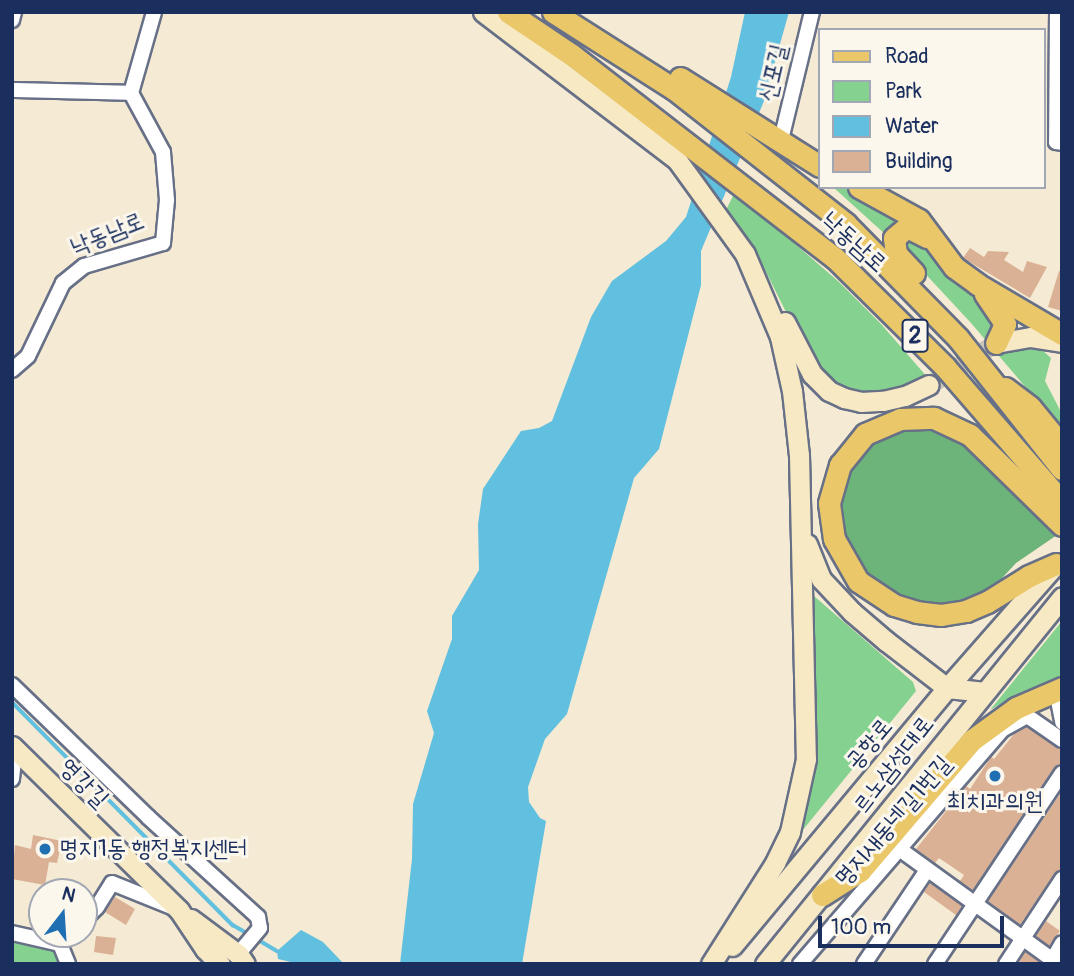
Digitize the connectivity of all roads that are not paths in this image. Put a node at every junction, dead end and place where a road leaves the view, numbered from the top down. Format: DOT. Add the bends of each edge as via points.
graph roads {
  1 [pos="14,12"];
  2 [pos="154,12"];
  3 [pos="483,12"];
  4 [pos="508,12"];
  5 [pos="554,12"];
  6 [pos="564,12"];
  7 [pos="812,12"];
  8 [pos="1057,12"];
  9 [pos="12,20"];
  10 [pos="12,90"];
  11 [pos="131,93"];
  12 [pos="710,105"];
  13 [pos="1062,142"];
  14 [pos="771,145"];
  15 [pos="683,151"];
  16 [pos="818,165"];
  17 [pos="863,189"];
  18 [pos="937,244"];
  19 [pos="758,280"];
  20 [pos="977,284"];
  21 [pos="1033,317"];
  22 [pos="1062,326"];
  23 [pos="1062,334"];
  24 [pos="958,338"];
  25 [pos="1062,342"];
  26 [pos="996,343"];
  27 [pos="12,370"];
  28 [pos="992,377"];
  29 [pos="929,385"];
  30 [pos="1062,446"];
  31 [pos="1062,470"];
  32 [pos="1061,516"];
  33 [pos="802,533"];
  34 [pos="1059,561"];
  35 [pos="1062,597"];
  36 [pos="12,685"];
  37 [pos="947,688"];
  38 [pos="1059,689"];
  39 [pos="983,692"];
  40 [pos="1021,712"];
  41 [pos="1062,722"];
  42 [pos="1062,740"];
  43 [pos="14,748"];
  44 [pos="1062,773"];
  45 [pos="12,779"];
  46 [pos="898,848"];
  47 [pos="927,870"];
  48 [pos="1062,879"];
  49 [pos="822,895"];
  50 [pos="98,905"];
  51 [pos="975,905"];
  52 [pos="179,910"];
  53 [pos="1023,939"];
  54 [pos="1062,943"];
  55 [pos="204,956"];
  56 [pos="241,959"];
  57 [pos="1051,962"];
  58 [pos="220,964"];
  59 [pos="711,964"];
  60 [pos="716,964"];
  61 [pos="765,964"];
  62 [pos="800,964"];
  63 [pos="864,964"];
  64 [pos="935,964"];
  65 [pos="1006,964"];
  1 -- 9 [label="street"];
  2 -- 11 [label="street"];
  3 -- 15 [label="main road"];
  4 -- 15 [label="main road, 낙동남로 / 2" via="572,54"];
  5 -- 12 [label="main road, 낙동남로 / 2"];
  6 -- 12 [label="main road" via="591,24"];
  7 -- 14 [label="street, 신포길"];
  8 -- 13 [label="street" via="1056,142"];
  10 -- 11 [label="street"];
  11 -- 27 [label="street, 낙동남로" via="163,152 167,200 163,243 84,266 63,283 28,356"];
  12 -- 14 [label="main road, 낙동남로 / 2"];
  14 -- 16 [label="main road"];
  14 -- 24 [label="main road, 낙동남로 / 2"];
  15 -- 19 [label="main road"];
  15 -- 32 [label="main road, 낙동남로 / 2" via="749,188 835,258 927,348"];
  17 -- 18 [label="main road" via="919,220"];
  18 -- 20 [label="main road" via="954,267"];
  18 -- 24 [label="main road" via="907,227 893,243 896,254 951,313"];
  19 -- 29 [label="main road" via="777,302 812,374 830,391 861,402 883,401"];
  19 -- 33 [label="main road" via="780,337 792,391"];
  20 -- 21 [label="main road"];
  20 -- 26 [label="main road" via="1004,320"];
  21 -- 22 [label="main road"];
  21 -- 23 [label="main road"];
  24 -- 28 [label="main road, 낙동남로 / 2"];
  25 -- 26 [label="main road" via="1031,337"];
  28 -- 30 [label="main road" via="1030,407"];
  28 -- 31 [label="main road, 낙동남로 / 2"];
  32 -- 34 [label="main road" via="970,435 934,418 900,419 866,434 840,465 829,502 834,539 858,581 894,605 917,612 966,611"];
  33 -- 37 [label="main road" via="821,579 852,612"];
  33 -- 59 [label="main road" via="806,759 801,788 790,832 775,863"];
  34 -- 37 [label="main road, 공항로"];
  35 -- 39 [label="main road, 르노삼성대로"];
  36 -- 56 [label="street" via="258,917 260,928"];
  37 -- 39 [label="main road"];
  37 -- 60 [label="main road, 공항로"];
  38 -- 40 [label="main road"];
  38 -- 41 [label="street"];
  39 -- 49 [label="main road, 르노삼성대로"];
  40 -- 42 [label="street"];
  40 -- 46 [label="street, 명지새동네길1번길"];
  40 -- 49 [label="main road" via="954,757 860,871"];
  43 -- 45 [label="street"];
  43 -- 52 [label="main road, 영강길"];
  44 -- 51 [label="street"];
  46 -- 47 [label="street"];
  46 -- 62 [label="street, 명지새동네길1번길"];
  47 -- 51 [label="street"];
  47 -- 63 [label="street"];
  48 -- 53 [label="street"];
  49 -- 61 [label="main road, 르노삼성대로"];
  50 -- 52 [label="street" via="112,883"];
  51 -- 53 [label="street"];
  51 -- 64 [label="street"];
  52 -- 55 [label="main road, 영강길"];
  52 -- 56 [label="main road"];
  53 -- 57 [label="street"];
  53 -- 65 [label="street"];
  54 -- 57 [label="street"];
  55 -- 58 [label="main road, 영강길"];
}
